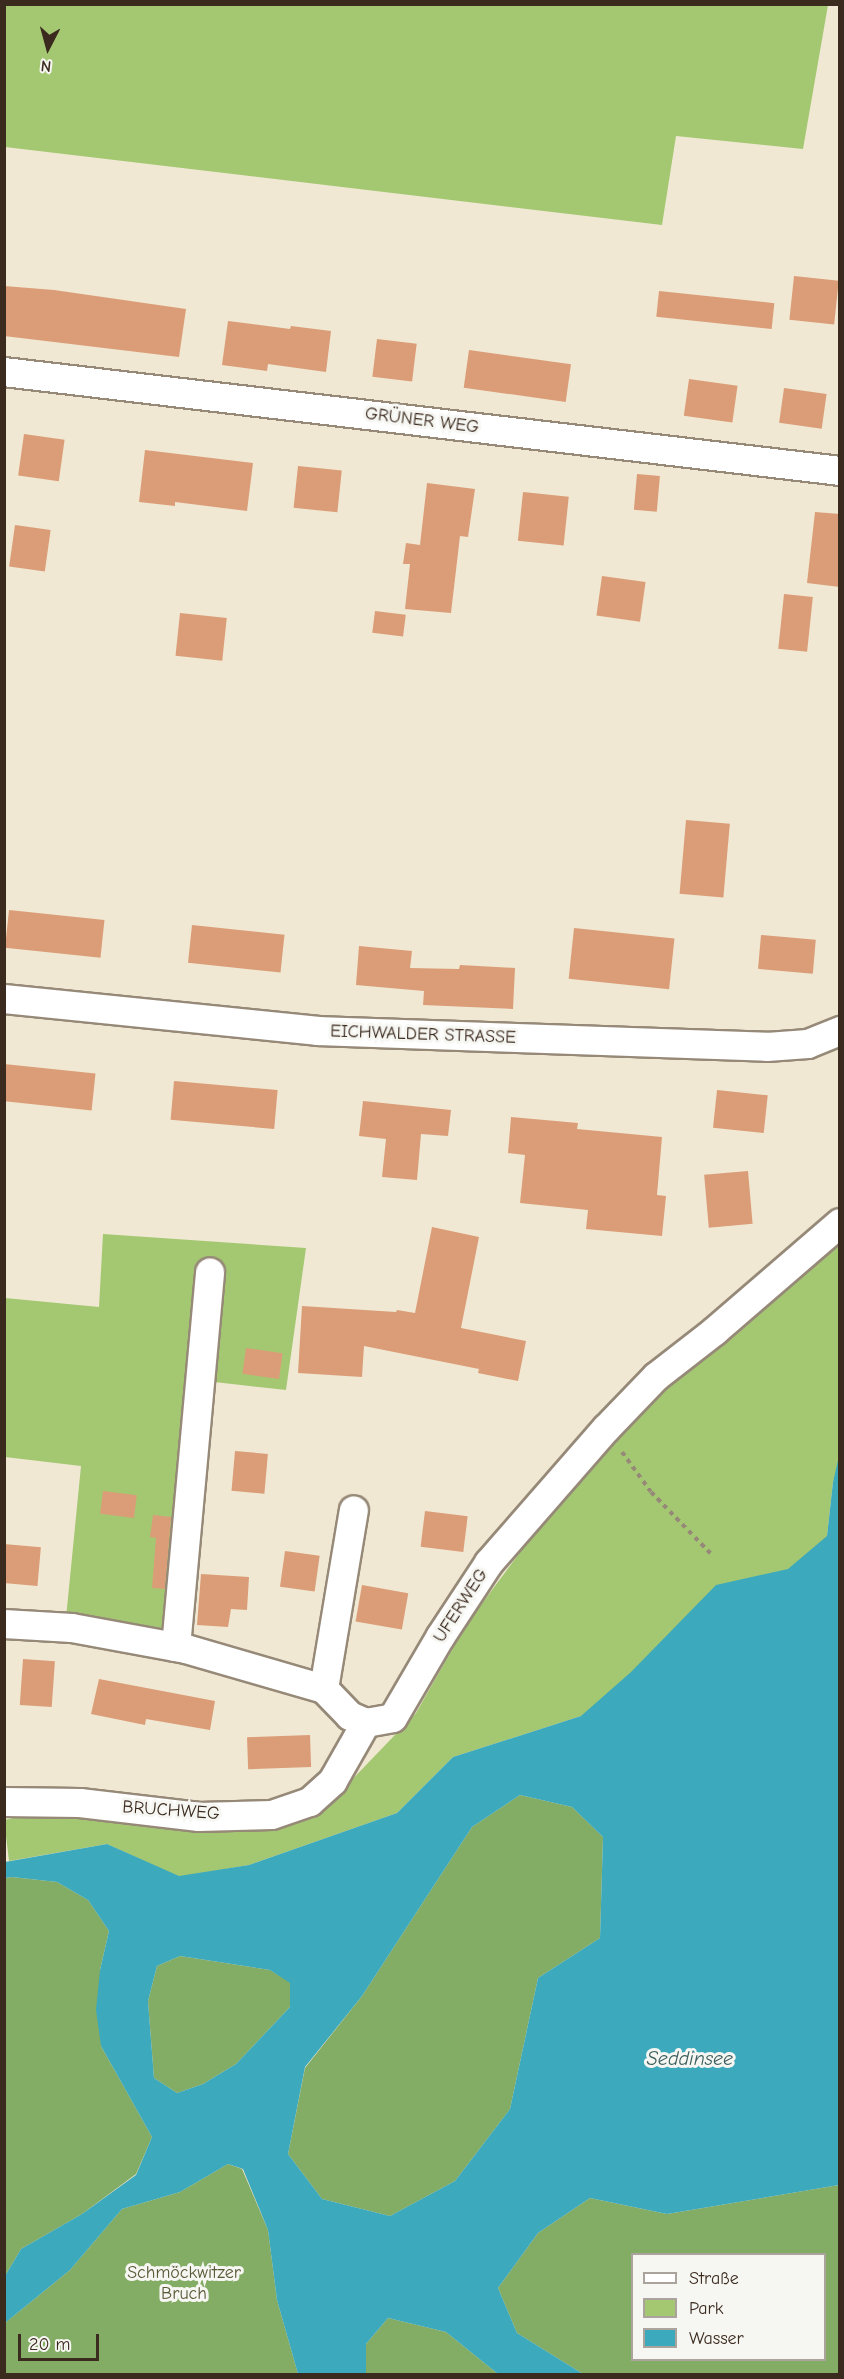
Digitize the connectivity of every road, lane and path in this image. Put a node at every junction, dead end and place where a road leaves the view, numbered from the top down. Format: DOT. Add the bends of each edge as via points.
graph roads {
  1 [pos="4,372"];
  2 [pos="840,471"];
  3 [pos="4,999"];
  4 [pos="839,1032"];
  5 [pos="840,1223"];
  6 [pos="210,1273"];
  7 [pos="606,1429"];
  8 [pos="354,1510"];
  9 [pos="711,1554"];
  10 [pos="4,1623"];
  11 [pos="176,1647"];
  12 [pos="324,1689"];
  13 [pos="366,1723"];
  14 [pos="4,1802"];
  1 -- 2 [label="street, GRÜNER WEG"];
  3 -- 4 [label="street, EICHWALDER STRASSE" via="317,1031 767,1047 808,1044"];
  5 -- 7 [label="street, UFERWEG" via="724,1324 656,1377"];
  6 -- 11 [label="street"];
  7 -- 9 [label="path" via="651,1492"];
  7 -- 13 [label="street, UFERWEG" via="489,1563 393,1718"];
  8 -- 12 [label="street"];
  10 -- 11 [label="street" via="72,1629"];
  11 -- 12 [label="street"];
  12 -- 13 [label="street" via="350,1716"];
  13 -- 14 [label="street, BRUCHWEG" via="333,1781 310,1802 272,1815 198,1817 80,1803"];
}
